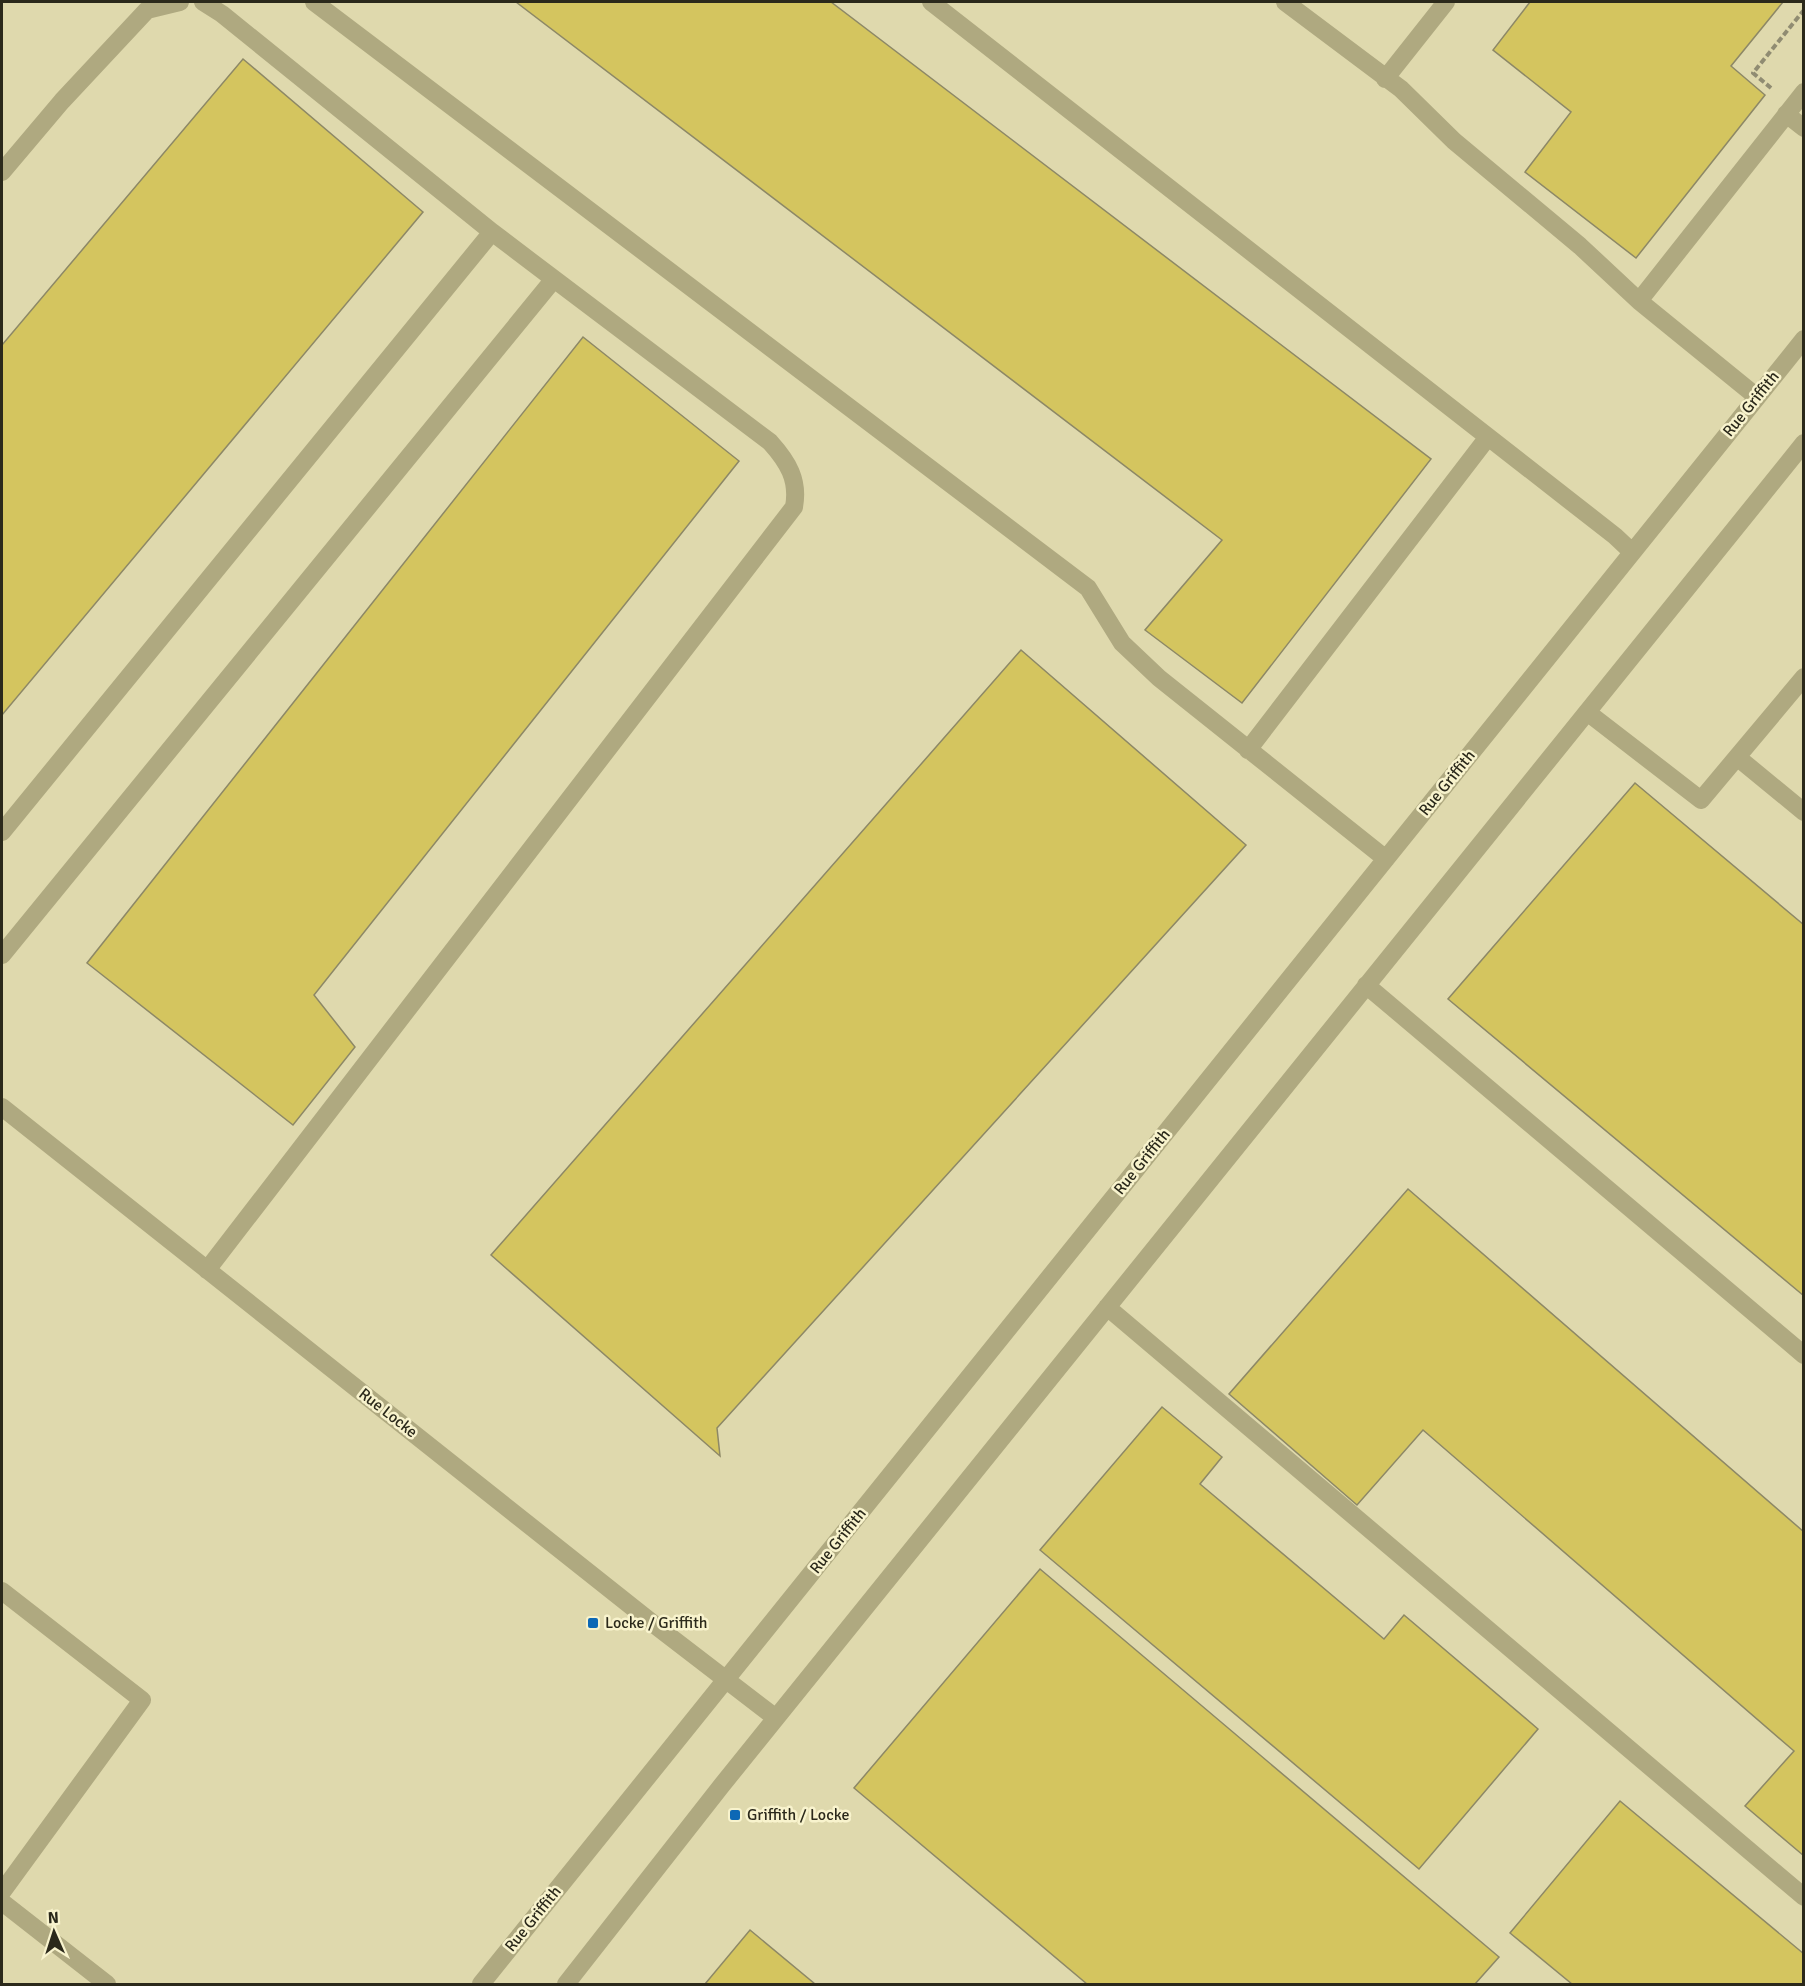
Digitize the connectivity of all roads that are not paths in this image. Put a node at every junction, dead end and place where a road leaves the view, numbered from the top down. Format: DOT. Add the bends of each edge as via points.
graph roads {
  1 [pos="180,2"];
  2 [pos="203,2"];
  3 [pos="314,2"];
  4 [pos="931,2"];
  5 [pos="1285,2"];
  6 [pos="1446,2"];
  7 [pos="1385,78"];
  8 [pos="1803,92"];
  9 [pos="1786,114"];
  10 [pos="1803,128"];
  11 [pos="2,172"];
  12 [pos="492,232"];
  13 [pos="554,279"];
  14 [pos="1639,301"];
  15 [pos="1803,339"];
  16 [pos="1757,397"];
  17 [pos="1488,437"];
  18 [pos="1803,443"];
  19 [pos="1632,552"];
  20 [pos="1803,677"];
  21 [pos="1587,712"];
  22 [pos="1248,750"];
  23 [pos="1737,757"];
  24 [pos="1803,812"];
  25 [pos="2,832"];
  26 [pos="1386,859"];
  27 [pos="2,956"];
  28 [pos="1366,985"];
  29 [pos="2,1107"];
  30 [pos="207,1270"];
  31 [pos="1107,1307"];
  32 [pos="1803,1355"];
  33 [pos="2,1591"];
  34 [pos="725,1681"];
  35 [pos="776,1718"];
  36 [pos="2,1892"];
  37 [pos="1803,1897"];
  38 [pos="2,1902"];
  39 [pos="107,1984"];
  40 [pos="481,1984"];
  41 [pos="566,1984"];
  1 -- 11 [label="street" via="147,10"];
  2 -- 12 [label="street"];
  3 -- 22 [label="street" via="1088,588 1122,643"];
  4 -- 17 [label="street"];
  5 -- 7 [label="street"];
  6 -- 7 [label="street"];
  7 -- 14 [label="street"];
  8 -- 9 [label="street"];
  9 -- 10 [label="street"];
  9 -- 14 [label="street"];
  12 -- 13 [label="street"];
  12 -- 25 [label="street"];
  13 -- 27 [label="street"];
  13 -- 30 [label="street" via="770,442 791,473 797,491 794,507"];
  14 -- 16 [label="street"];
  15 -- 16 [label="street, Rue Griffith"];
  16 -- 19 [label="street, Rue Griffith"];
  17 -- 19 [label="street"];
  17 -- 22 [label="street"];
  18 -- 21 [label="street"];
  19 -- 26 [label="street, Rue Griffith"];
  20 -- 23 [label="street"];
  21 -- 23 [label="street" via="1701,800"];
  21 -- 28 [label="street"];
  22 -- 26 [label="street"];
  23 -- 24 [label="street"];
  26 -- 34 [label="street, Rue Griffith"];
  28 -- 31 [label="street"];
  28 -- 32 [label="street"];
  29 -- 30 [label="street, Rue Locke"];
  30 -- 34 [label="street, Rue Locke"];
  31 -- 35 [label="street"];
  31 -- 37 [label="street"];
  33 -- 36 [label="street" via="142,1701"];
  34 -- 35 [label="street, Rue Locke"];
  34 -- 40 [label="street, Rue Griffith"];
  35 -- 41 [label="street"];
  38 -- 39 [label="street"];
}
